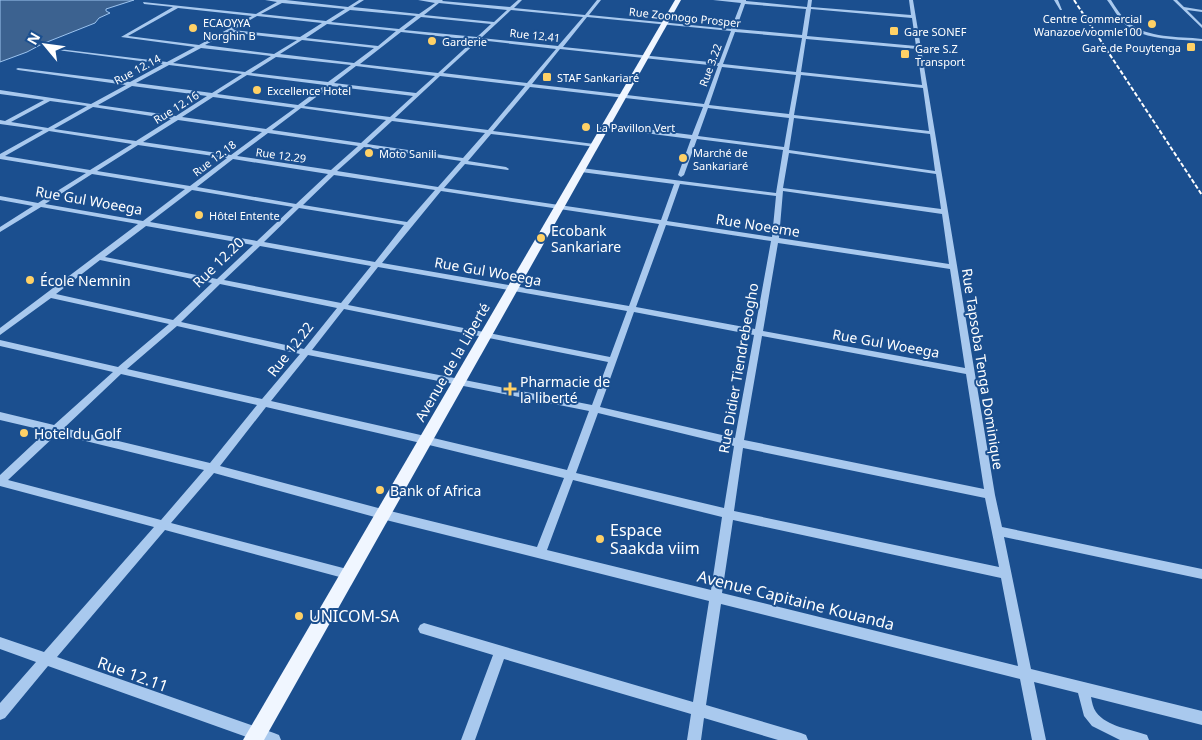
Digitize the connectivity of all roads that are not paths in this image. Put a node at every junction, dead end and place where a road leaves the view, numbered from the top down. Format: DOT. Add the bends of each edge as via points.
graph roads {
  1 [pos="267,0"];
  2 [pos="362,0"];
  3 [pos="420,0"];
  4 [pos="520,0"];
  5 [pos="598,0"];
  6 [pos="678,0"];
  7 [pos="715,0"];
  8 [pos="911,0"];
  9 [pos="1010,0"];
  10 [pos="1056,0"];
  11 [pos="1109,0"];
  12 [pos="1175,0"];
  13 [pos="283,1"];
  14 [pos="440,1"];
  15 [pos="744,1"];
  16 [pos="1024,1"];
  17 [pos="144,3"];
  18 [pos="810,4"];
  19 [pos="177,6"];
  20 [pos="349,8"];
  21 [pos="1183,8"];
  22 [pos="510,9"];
  23 [pos="1060,9"];
  24 [pos="1202,11"];
  25 [pos="257,15"];
  26 [pos="421,16"];
  27 [pos="585,16"];
  28 [pos="914,17"];
  29 [pos="327,22"];
  30 [pos="494,23"];
  31 [pos="664,23"];
  32 [pos="1202,27"];
  33 [pos="400,30"];
  34 [pos="229,31"];
  35 [pos="734,31"];
  36 [pos="806,37"];
  37 [pos="301,39"];
  38 [pos="478,39"];
  39 [pos="1202,40"];
  40 [pos="201,46"];
  41 [pos="378,47"];
  42 [pos="560,47"];
  43 [pos="918,48"];
  44 [pos="59,50"];
  45 [pos="276,56"];
  46 [pos="647,56"];
  47 [pos="168,64"];
  48 [pos="355,64"];
  49 [pos="721,64"];
  50 [pos="18,69"];
  51 [pos="800,72"];
  52 [pos="248,74"];
  53 [pos="440,74"];
  54 [pos="130,84"];
  55 [pos="329,84"];
  56 [pos="528,85"];
  57 [pos="924,87"];
  58 [pos="0,92"];
  59 [pos="214,95"];
  60 [pos="418,95"];
  61 [pos="622,96"];
  62 [pos="48,100"];
  63 [pos="90,106"];
  64 [pos="301,106"];
  65 [pos="706,106"];
  66 [pos="793,116"];
  67 [pos="176,118"];
  68 [pos="391,118"];
  69 [pos="2,124"];
  70 [pos="606,126"];
  71 [pos="49,130"];
  72 [pos="268,131"];
  73 [pos="490,131"];
  74 [pos="932,133"];
  75 [pos="695,137"];
  76 [pos="137,143"];
  77 [pos="364,145"];
  78 [pos="594,146"];
  79 [pos="787,150"];
  80 [pos="0,156"];
  81 [pos="231,158"];
  82 [pos="465,161"];
  83 [pos="506,169"];
  84 [pos="581,170"];
  85 [pos="92,172"];
  86 [pos="332,173"];
  87 [pos="938,173"];
  88 [pos="679,179"];
  89 [pos="190,188"];
  90 [pos="440,190"];
  91 [pos="780,192"];
  92 [pos="0,198"];
  93 [pos="299,205"];
  94 [pos="39,206"];
  95 [pos="558,208"];
  96 [pos="945,212"];
  97 [pos="145,223"];
  98 [pos="664,223"];
  99 [pos="409,224"];
  100 [pos="0,230"];
  101 [pos="774,240"];
  102 [pos="256,244"];
  103 [pos="99,258"];
  104 [pos="375,266"];
  105 [pos="953,267"];
  106 [pos="218,282"];
  107 [pos="512,289"];
  108 [pos="50,295"];
  109 [pos="341,307"];
  110 [pos="632,310"];
  111 [pos="175,323"];
  112 [pos="0,332"];
  113 [pos="486,334"];
  114 [pos="758,334"];
  115 [pos="0,343"];
  116 [pos="306,352"];
  117 [pos="612,360"];
  118 [pos="119,371"];
  119 [pos="970,372"];
  120 [pos="458,382"];
  121 [pos="263,404"];
  122 [pos="595,409"];
  123 [pos="0,416"];
  124 [pos="56,430"];
  125 [pos="425,440"];
  126 [pos="739,443"];
  127 [pos="212,468"];
  128 [pos="568,476"];
  129 [pos="0,482"];
  130 [pos="990,495"];
  131 [pos="382,514"];
  132 [pos="728,514"];
  133 [pos="162,524"];
  134 [pos="997,531"];
  135 [pos="540,554"];
  136 [pos="347,574"];
  137 [pos="1005,574"];
  138 [pos="1202,574"];
  139 [pos="716,597"];
  140 [pos="424,629"];
  141 [pos="0,643"];
  142 [pos="500,653"];
  143 [pos="45,660"];
  144 [pos="1025,674"];
  145 [pos="1083,688"];
  146 [pos="699,710"];
  147 [pos="0,713"];
  148 [pos="1202,718"];
  149 [pos="255,737"];
  150 [pos="274,740"];
  151 [pos="468,740"];
  152 [pos="694,740"];
  153 [pos="801,740"];
  154 [pos="1039,740"];
  155 [pos="1142,740"];
  1 -- 13 [label="street"];
  2 -- 20 [label="street, Rue 12.16"];
  3 -- 14 [label="street, Rue Zoonogo Prosper"];
  4 -- 22 [label="street, Rue 12.20"];
  5 -- 27 [label="street, Rue 12.22"];
  6 -- 31 [label="main road, Avenue de la Liberté"];
  7 -- 15 [label="street"];
  8 -- 28 [label="street, Rue Tapsoba Tenga Dominique"];
  9 -- 16 [label="street"];
  10 -- 23 [label="street"];
  11 -- 39 [label="street" via="1125,22 1136,29"];
  12 -- 21 [label="street"];
  13 -- 20 [label="street"];
  13 -- 25 [label="street, Rue 12.14"];
  14 -- 22 [label="street, Rue Zoonogo Prosper"];
  14 -- 26 [label="street, Rue 12.18"];
  15 -- 18 [label="street"];
  15 -- 35 [label="street, Rue 3.22"];
  17 -- 19 [label="street, Rue 12.41"];
  18 -- 28 [label="street"];
  18 -- 36 [label="street, Rue Didier Tiendrebeogho"];
  19 -- 25 [label="street, Rue 12.41"];
  19 -- 40 [label="street" via="123,37"];
  20 -- 26 [label="street"];
  20 -- 29 [label="street, Rue 12.16"];
  21 -- 24 [label="street"];
  21 -- 32 [label="street"];
  22 -- 27 [label="street, Rue Zoonogo Prosper"];
  22 -- 30 [label="street, Rue 12.20"];
  25 -- 29 [label="street, Rue 12.41"];
  25 -- 34 [label="street, Rue 12.14"];
  26 -- 30 [label="street"];
  26 -- 33 [label="street, Rue 12.18"];
  27 -- 31 [label="street, Rue Zoonogo Prosper"];
  27 -- 42 [label="street, Rue 12.22"];
  28 -- 43 [label="street, Rue Tapsoba Tenga Dominique"];
  29 -- 33 [label="street, Rue 12.41"];
  29 -- 37 [label="street, Rue 12.16"];
  30 -- 38 [label="street, Rue 12.20"];
  31 -- 35 [label="street, Rue Zoonogo Prosper"];
  31 -- 46 [label="main road, Avenue de la Liberté"];
  33 -- 38 [label="street, Rue 12.41"];
  33 -- 41 [label="street, Rue 12.18"];
  34 -- 37 [label="street"];
  34 -- 40 [label="street, Rue 12.14"];
  35 -- 36 [label="street, Rue Zoonogo Prosper"];
  35 -- 49 [label="street, Rue 3.22"];
  36 -- 43 [label="street, Rue Zoonogo Prosper"];
  36 -- 51 [label="street, Rue Didier Tiendrebeogho"];
  37 -- 41 [label="street"];
  37 -- 45 [label="street, Rue 12.16"];
  38 -- 42 [label="street, Rue 12.41"];
  38 -- 53 [label="street, Rue 12.20"];
  40 -- 45 [label="street"];
  40 -- 47 [label="street, Rue 12.14"];
  41 -- 48 [label="street, Rue 12.18"];
  42 -- 46 [label="street, Rue 12.41"];
  42 -- 56 [label="street, Rue 12.22"];
  43 -- 57 [label="street, Rue Tapsoba Tenga Dominique"];
  44 -- 47 [label="street"];
  45 -- 48 [label="street"];
  45 -- 52 [label="street, Rue 12.16"];
  46 -- 49 [label="street, Rue 12.41"];
  46 -- 61 [label="main road, Avenue de la Liberté"];
  47 -- 52 [label="street"];
  47 -- 54 [label="street, Rue 12.14"];
  48 -- 53 [label="street"];
  48 -- 55 [label="street, Rue 12.18"];
  49 -- 51 [label="street, Rue 12.41"];
  49 -- 65 [label="street, Rue 3.22"];
  50 -- 54 [label="street"];
  51 -- 57 [label="street, Rue 12.41"];
  51 -- 66 [label="street, Rue Didier Tiendrebeogho"];
  52 -- 55 [label="street"];
  52 -- 59 [label="street, Rue 12.16"];
  53 -- 56 [label="street"];
  53 -- 60 [label="street, Rue 12.20"];
  54 -- 59 [label="street"];
  54 -- 63 [label="street, Rue 12.14"];
  55 -- 60 [label="street"];
  55 -- 64 [label="street, Rue 12.18"];
  56 -- 61 [label="street"];
  56 -- 73 [label="street, Rue 12.22"];
  57 -- 74 [label="street, Rue Tapsoba Tenga Dominique"];
  58 -- 62 [label="street"];
  59 -- 64 [label="street"];
  59 -- 67 [label="street, Rue 12.16"];
  60 -- 68 [label="street, Rue 12.20"];
  61 -- 65 [label="street"];
  61 -- 70 [label="main road, Avenue de la Liberté"];
  62 -- 63 [label="street"];
  62 -- 69 [label="street"];
  63 -- 67 [label="street"];
  63 -- 71 [label="street, Rue 12.14"];
  64 -- 68 [label="street"];
  64 -- 72 [label="street, Rue 12.18"];
  65 -- 66 [label="street"];
  65 -- 75 [label="street, Rue 3.22"];
  66 -- 74 [label="street"];
  66 -- 79 [label="street, Rue Didier Tiendrebeogho"];
  67 -- 72 [label="street"];
  67 -- 76 [label="street, Rue 12.16"];
  68 -- 73 [label="street"];
  68 -- 77 [label="street, Rue 12.20"];
  69 -- 71 [label="street, Rue 12.29"];
  70 -- 75 [label="street"];
  70 -- 78 [label="main road, Avenue de la Liberté"];
  71 -- 76 [label="street, Rue 12.29"];
  71 -- 80 [label="street, Rue 12.14"];
  72 -- 77 [label="street"];
  72 -- 81 [label="street, Rue 12.18"];
  73 -- 78 [label="street"];
  73 -- 82 [label="street, Rue 12.22"];
  74 -- 87 [label="street, Rue Tapsoba Tenga Dominique"];
  75 -- 79 [label="street"];
  75 -- 88 [label="street, Rue 3.22"];
  76 -- 81 [label="street, Rue 12.29"];
  76 -- 85 [label="street, Rue 12.16"];
  77 -- 82 [label="street"];
  77 -- 86 [label="street, Rue 12.20"];
  78 -- 84 [label="main road, Avenue de la Liberté"];
  79 -- 87 [label="street"];
  79 -- 91 [label="street, Rue Didier Tiendrebeogho"];
  80 -- 85 [label="street"];
  81 -- 86 [label="street, Rue 12.29"];
  81 -- 89 [label="street, Rue 12.18"];
  82 -- 83 [label="street"];
  82 -- 90 [label="street, Rue 12.22"];
  84 -- 88 [label="street"];
  84 -- 95 [label="main road, Avenue de la Liberté"];
  85 -- 89 [label="street"];
  85 -- 94 [label="street, Rue 12.16"];
  86 -- 90 [label="street, Rue 12.29"];
  86 -- 93 [label="street, Rue 12.20"];
  87 -- 96 [label="street, Rue Tapsoba Tenga Dominique"];
  88 -- 91 [label="street"];
  88 -- 98 [label="street, Rue 3.22"];
  89 -- 93 [label="street"];
  89 -- 97 [label="street, Rue 12.18"];
  90 -- 95 [label="street, Rue 12.29"];
  90 -- 99 [label="street, Rue 12.22"];
  91 -- 96 [label="street"];
  91 -- 101 [label="street, Rue Didier Tiendrebeogho"];
  92 -- 94 [label="street, Rue Gul Woeega"];
  93 -- 99 [label="street"];
  93 -- 102 [label="street, Rue 12.20"];
  94 -- 97 [label="street, Rue Gul Woeega"];
  94 -- 100 [label="street, Rue 12.16"];
  95 -- 98 [label="street, Rue Noeeme"];
  95 -- 107 [label="main road, Avenue de la Liberté"];
  96 -- 105 [label="street, Rue Tapsoba Tenga Dominique"];
  97 -- 102 [label="street, Rue Gul Woeega"];
  97 -- 103 [label="street, Rue 12.18"];
  98 -- 101 [label="street, Rue Noeeme"];
  98 -- 110 [label="street, Rue 3.22"];
  99 -- 104 [label="street, Rue 12.22"];
  101 -- 105 [label="street, Rue Noeeme"];
  101 -- 114 [label="street, Rue Didier Tiendrebeogho"];
  102 -- 104 [label="street, Rue Gul Woeega"];
  102 -- 106 [label="street, Rue 12.20"];
  103 -- 106 [label="street"];
  103 -- 108 [label="street, Rue 12.18"];
  104 -- 107 [label="street, Rue Gul Woeega"];
  104 -- 109 [label="street, Rue 12.22"];
  105 -- 119 [label="street, Rue Tapsoba Tenga Dominique"];
  106 -- 109 [label="street"];
  106 -- 111 [label="street, Rue 12.20"];
  107 -- 110 [label="street, Rue Gul Woeega"];
  107 -- 113 [label="main road, Avenue de la Liberté"];
  108 -- 111 [label="street"];
  108 -- 112 [label="street, Rue 12.18"];
  109 -- 113 [label="street"];
  109 -- 116 [label="street, Rue 12.22"];
  110 -- 114 [label="street, Rue Gul Woeega"];
  110 -- 117 [label="street, Rue 3.22"];
  111 -- 116 [label="street"];
  111 -- 118 [label="street, Rue 12.20"];
  113 -- 117 [label="street"];
  113 -- 120 [label="main road, Avenue de la Liberté"];
  114 -- 119 [label="street, Rue Gul Woeega"];
  114 -- 126 [label="street, Rue Didier Tiendrebeogho"];
  115 -- 118 [label="street"];
  116 -- 120 [label="street"];
  116 -- 121 [label="street, Rue 12.22"];
  117 -- 122 [label="street, Rue 3.22"];
  118 -- 121 [label="street"];
  118 -- 124 [label="street, Rue 12.20"];
  119 -- 130 [label="street, Rue Tapsoba Tenga Dominique"];
  120 -- 122 [label="street"];
  120 -- 125 [label="main road, Avenue de la Liberté"];
  121 -- 125 [label="street"];
  121 -- 127 [label="street, Rue 12.22"];
  122 -- 126 [label="street"];
  122 -- 128 [label="street, Rue 3.22"];
  123 -- 124 [label="street, Avenue Capitaine Kouanda"];
  124 -- 127 [label="street, Avenue Capitaine Kouanda"];
  124 -- 129 [label="street, Rue 12.20"];
  125 -- 128 [label="street"];
  125 -- 131 [label="main road, Avenue de la Liberté"];
  126 -- 130 [label="street"];
  126 -- 132 [label="street, Rue Didier Tiendrebeogho"];
  127 -- 131 [label="street, Avenue Capitaine Kouanda"];
  127 -- 133 [label="street, Rue 12.22"];
  128 -- 132 [label="street"];
  128 -- 135 [label="street, Rue 3.22"];
  129 -- 133 [label="street"];
  130 -- 134 [label="street, Rue Tapsoba Tenga Dominique"];
  131 -- 135 [label="street, Avenue Capitaine Kouanda"];
  131 -- 136 [label="main road, Avenue de la Liberté"];
  132 -- 137 [label="street"];
  132 -- 139 [label="street, Rue Didier Tiendrebeogho"];
  133 -- 136 [label="street"];
  133 -- 143 [label="street, Rue 12.22"];
  134 -- 137 [label="street, Rue Tapsoba Tenga Dominique"];
  134 -- 138 [label="street"];
  135 -- 139 [label="street, Avenue Capitaine Kouanda"];
  136 -- 149 [label="main road, Avenue de la Liberté"];
  137 -- 144 [label="street, Rue Tapsoba Tenga Dominique"];
  139 -- 144 [label="street, Avenue Capitaine Kouanda"];
  139 -- 146 [label="street, Rue Didier Tiendrebeogho"];
  140 -- 142 [label="street"];
  141 -- 143 [label="street, Rue 12.11"];
  142 -- 146 [label="street"];
  142 -- 151 [label="street"];
  143 -- 147 [label="street, Rue 12.22"];
  143 -- 149 [label="street, Rue 12.11"];
  144 -- 145 [label="street, Avenue Capitaine Kouanda"];
  144 -- 154 [label="street, Rue Tapsoba Tenga Dominique"];
  145 -- 148 [label="street, Avenue Capitaine Kouanda"];
  145 -- 155 [label="street" via="1092,718"];
  146 -- 152 [label="street, Rue Didier Tiendrebeogho"];
  146 -- 153 [label="street"];
  149 -- 150 [label="street"];
}
